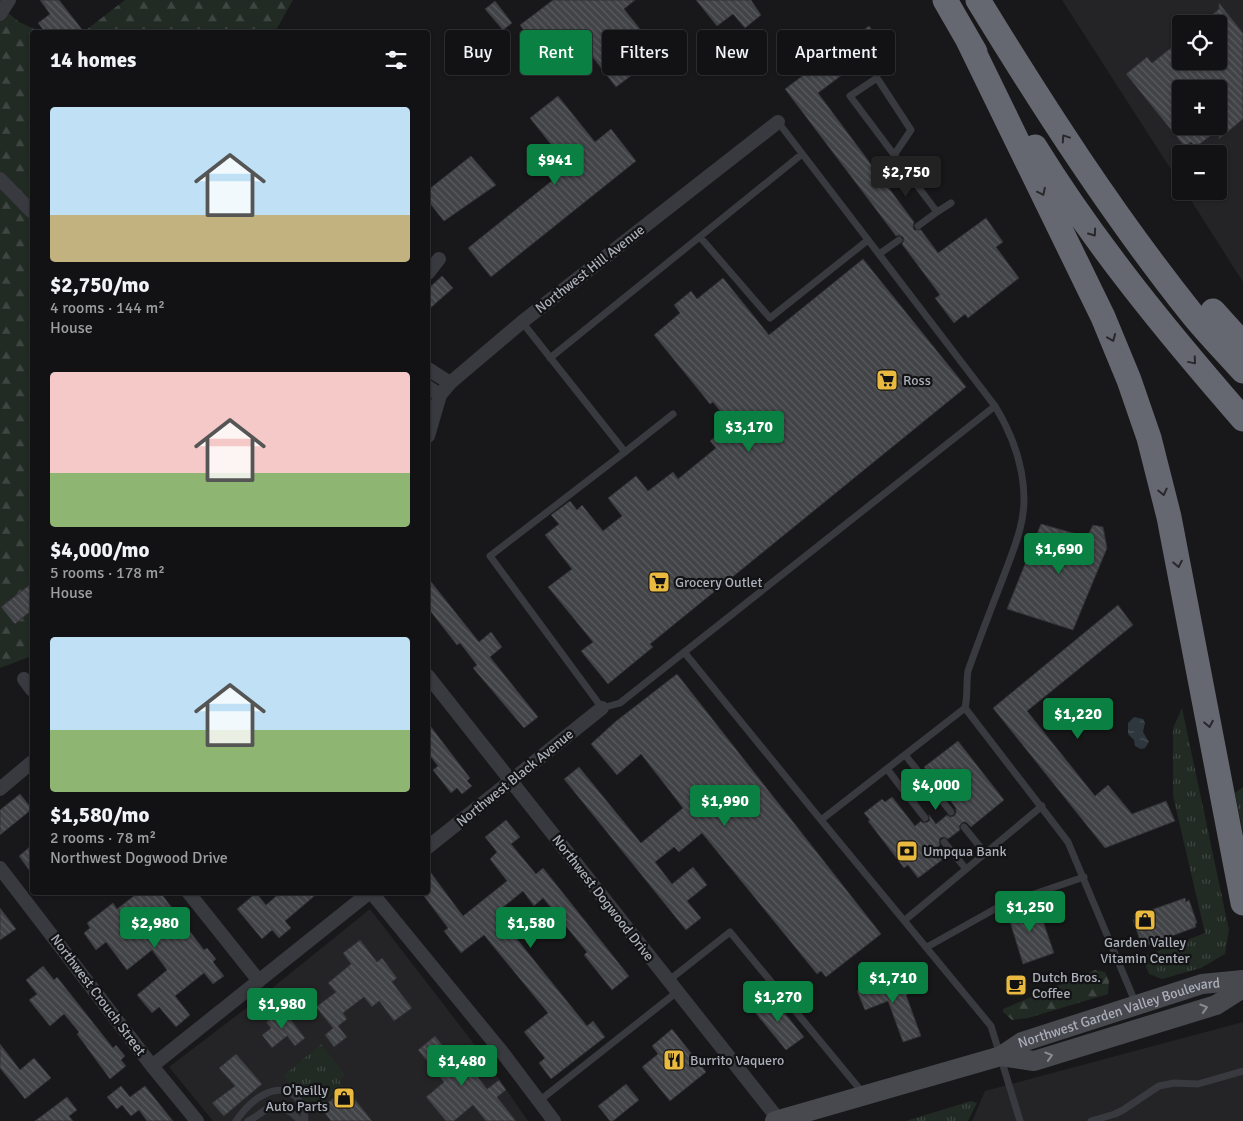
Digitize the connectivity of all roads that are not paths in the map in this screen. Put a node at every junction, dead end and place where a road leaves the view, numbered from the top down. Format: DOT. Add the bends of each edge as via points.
graph roads {
  1 [pos="9,0"];
  2 [pos="944,0"];
  3 [pos="978,0"];
  4 [pos="0,14"];
  5 [pos="967,38"];
  6 [pos="778,122"];
  7 [pos="802,154"];
  8 [pos="894,154"];
  9 [pos="1089,175"];
  10 [pos="0,178"];
  11 [pos="951,203"];
  12 [pos="30,210"];
  13 [pos="937,212"];
  14 [pos="918,226"];
  15 [pos="700,237"];
  16 [pos="868,240"];
  17 [pos="899,240"];
  18 [pos="879,254"];
  19 [pos="439,259"];
  20 [pos="430,270"];
  21 [pos="522,322"];
  22 [pos="1243,344"];
  23 [pos="550,358"];
  24 [pos="430,370"];
  25 [pos="1243,371"];
  26 [pos="450,383"];
  27 [pos="430,388"];
  28 [pos="440,395"];
  29 [pos="995,406"];
  30 [pos="673,414"];
  31 [pos="1243,419"];
  32 [pos="430,429"];
  33 [pos="626,452"];
  34 [pos="684,652"];
  35 [pos="430,679"];
  36 [pos="602,708"];
  37 [pos="965,708"];
  38 [pos="905,755"];
  39 [pos="30,764"];
  40 [pos="887,769"];
  41 [pos="510,781"];
  42 [pos="0,789"];
  43 [pos="1042,806"];
  44 [pos="952,812"];
  45 [pos="925,818"];
  46 [pos="821,820"];
  47 [pos="964,827"];
  48 [pos="944,842"];
  49 [pos="430,845"];
  50 [pos="985,853"];
  51 [pos="0,868"];
  52 [pos="966,869"];
  53 [pos="1084,878"];
  54 [pos="190,895"];
  55 [pos="366,895"];
  56 [pos="372,895"];
  57 [pos="1243,903"];
  58 [pos="905,920"];
  59 [pos="927,947"];
  60 [pos="1243,980"];
  61 [pos="668,981"];
  62 [pos="259,982"];
  63 [pos="1243,988"];
  64 [pos="678,992"];
  65 [pos="1137,1005"];
  66 [pos="1001,1056"];
  67 [pos="152,1066"];
  68 [pos="1243,1071"];
  69 [pos="865,1095"];
  70 [pos="539,1101"];
  71 [pos="777,1120"];
  72 [pos="197,1121"];
  73 [pos="236,1121"];
  74 [pos="248,1121"];
  75 [pos="300,1121"];
  76 [pos="305,1121"];
  77 [pos="554,1121"];
  78 [pos="1020,1121"];
  79 [pos="1091,1121"];
  1 -- 4 [label="street"];
  2 -- 5 [label="highway"];
  9 -- 3 [label="highway, one-way"];
  5 -- 31 [label="highway, one-way" via="1042,158 1106,251 1154,315"];
  5 -- 57 [label="highway, one-way" via="1103,317 1130,380 1149,438 1169,517"];
  6 -- 7 [label="lane"];
  6 -- 21 [label="street, Northwest Hill Avenue"];
  7 -- 15 [label="lane"];
  7 -- 16 [label="lane"];
  8 -- 8 [label="lane" via="850,96 877,78 912,130"];
  8 -- 13 [label="lane"];
  9 -- 22 [label="highway"];
  9 -- 25 [label="highway" via="1193,315"];
  10 -- 12 [label="street"];
  11 -- 13 [label="lane"];
  13 -- 14 [label="lane"];
  15 -- 16 [label="lane" via="770,318"];
  15 -- 23 [label="lane"];
  16 -- 18 [label="lane"];
  17 -- 18 [label="lane"];
  18 -- 29 [label="lane"];
  19 -- 20 [label="street"];
  21 -- 23 [label="lane"];
  21 -- 26 [label="street, Northwest Hill Avenue"];
  23 -- 33 [label="lane"];
  24 -- 26 [label="street"];
  26 -- 28 [label="street, Northwest Hill Avenue"];
  27 -- 28 [label="street"];
  28 -- 32 [label="street, Northwest Hill Avenue"];
  29 -- 34 [label="lane"];
  29 -- 37 [label="lane" via="1014,444 1024,501 1019,534 968,671"];
  30 -- 33 [label="lane"];
  33 -- 36 [label="lane" via="490,556"];
  34 -- 36 [label="lane" via="620,703"];
  34 -- 46 [label="lane"];
  35 -- 41 [label="street, Northwest Dogwood Drive"];
  36 -- 41 [label="street, Northwest Black Avenue"];
  37 -- 38 [label="lane"];
  37 -- 43 [label="lane"];
  38 -- 40 [label="lane"];
  38 -- 44 [label="lane"];
  39 -- 42 [label="street"];
  40 -- 45 [label="lane"];
  40 -- 46 [label="lane"];
  41 -- 49 [label="street, Northwest Black Avenue"];
  41 -- 61 [label="street, Northwest Dogwood Drive"];
  43 -- 50 [label="lane"];
  43 -- 53 [label="lane" via="1068,842"];
  46 -- 58 [label="lane"];
  47 -- 50 [label="lane"];
  48 -- 52 [label="lane"];
  50 -- 52 [label="lane"];
  51 -- 67 [label="street, Northwest Crouch Street"];
  52 -- 58 [label="lane"];
  53 -- 59 [label="lane" via="1002,905"];
  53 -- 65 [label="lane"];
  54 -- 62 [label="street"];
  55 -- 62 [label="street"];
  56 -- 70 [label="street"];
  58 -- 59 [label="lane"];
  59 -- 66 [label="lane" via="991,1026"];
  60 -- 65 [label="main road, Northwest Garden Valley Boulevard" via="1202,984"];
  61 -- 64 [label="street, Northwest Dogwood Drive"];
  61 -- 69 [label="lane" via="730,932"];
  62 -- 67 [label="street"];
  66 -- 63 [label="main road, Northwest Garden Valley Boulevard, one-way" via="1034,1061 1216,1005"];
  64 -- 70 [label="lane"];
  64 -- 71 [label="street, Northwest Dogwood Drive"];
  65 -- 66 [label="main road, Northwest Garden Valley Boulevard" via="1022,1042"];
  66 -- 69 [label="main road, Northwest Garden Valley Boulevard"];
  66 -- 78 [label="lane"];
  67 -- 72 [label="street, Northwest Crouch Street"];
  68 -- 79 [label="lane" via="1198,1084 1159,1086 1123,1110"];
  69 -- 71 [label="main road, Northwest Garden Valley Boulevard"];
  70 -- 77 [label="street"];
  73 -- 76 [label="lane" via="265,1094 281,1090 298,1098"];
  74 -- 75 [label="lane" via="276,1107 287,1110"];
}
